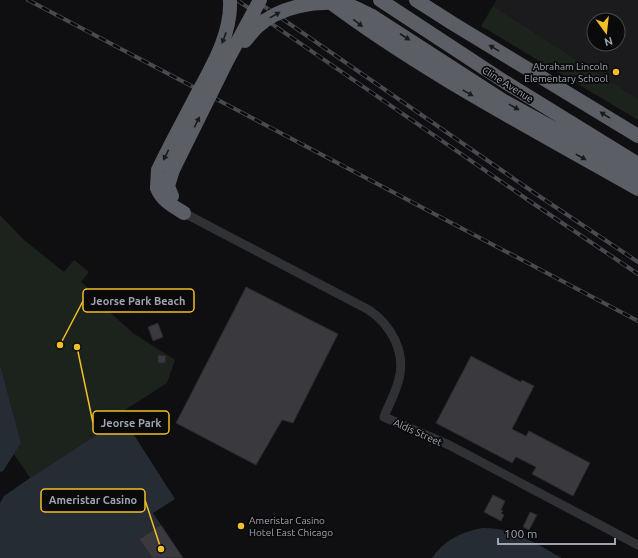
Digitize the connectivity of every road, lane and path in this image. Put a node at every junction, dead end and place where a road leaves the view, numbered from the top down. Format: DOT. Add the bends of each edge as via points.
graph roads {
  1 [pos="230,0"];
  2 [pos="260,0"];
  3 [pos="327,0"];
  4 [pos="380,0"];
  5 [pos="416,0"];
  6 [pos="227,61"];
  7 [pos="638,136"];
  8 [pos="638,164"];
  9 [pos="638,175"];
  10 [pos="638,189"];
  11 [pos="184,213"];
  12 [pos="638,544"];
  1 -- 11 [label="highway, one-way, bridge" via="226,33 214,63 158,170 157,188 160,195 167,203"];
  2 -- 6 [label="highway, bridge"];
  3 -- 10 [label="highway, one-way" via="365,28 465,92"];
  4 -- 8 [label="highway, Cline Avenue" via="505,82"];
  7 -- 5 [label="highway, one-way"];
  6 -- 9 [label="highway, one-way, bridge" via="256,28 283,11 298,4 314,2 346,4 372,16 502,100"];
  11 -- 6 [label="highway, one-way, bridge" via="168,186 173,170"];
  11 -- 12 [label="street, Aldis Street" via="378,316 398,346 401,363 399,381 384,417 449,446"];
}
